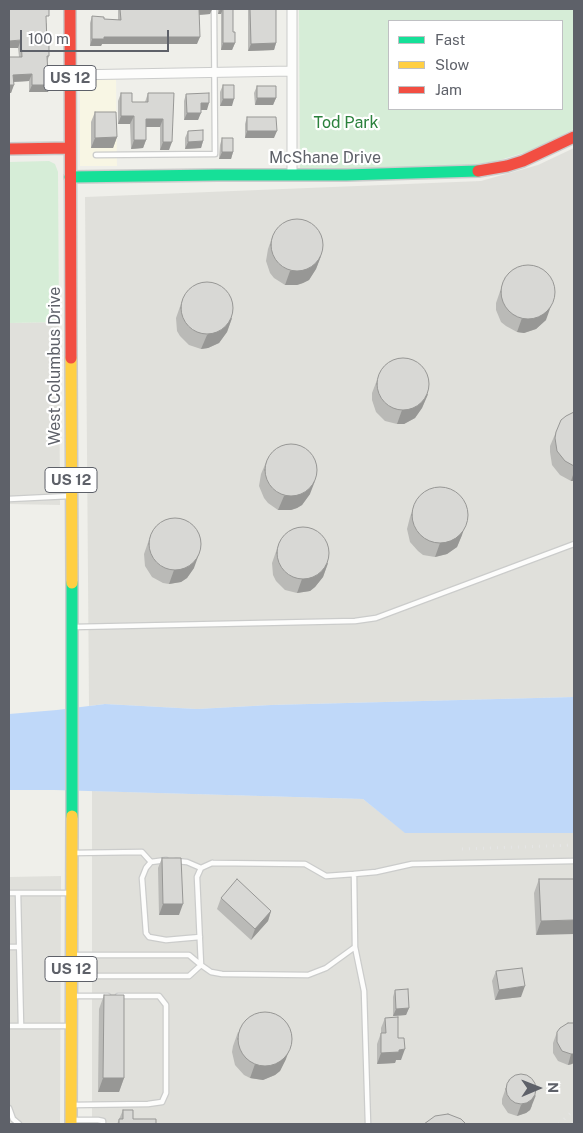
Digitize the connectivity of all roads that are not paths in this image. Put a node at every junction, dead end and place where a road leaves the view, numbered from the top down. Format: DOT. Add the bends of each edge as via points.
graph roads {
  1 [pos="70,9"];
  2 [pos="214,9"];
  3 [pos="292,9"];
  4 [pos="292,71"];
  5 [pos="215,72"];
  6 [pos="70,75"];
  7 [pos="574,137"];
  8 [pos="70,148"];
  9 [pos="9,149"];
  10 [pos="96,155"];
  11 [pos="292,175"];
  12 [pos="70,177"];
  13 [pos="71,496"];
  14 [pos="9,499"];
  15 [pos="574,544"];
  16 [pos="72,627"];
  17 [pos="71,853"];
  18 [pos="574,861"];
  19 [pos="151,862"];
  20 [pos="201,868"];
  21 [pos="354,874"];
  22 [pos="9,893"];
  23 [pos="18,893"];
  24 [pos="71,893"];
  25 [pos="200,937"];
  26 [pos="9,947"];
  27 [pos="19,947"];
  28 [pos="355,947"];
  29 [pos="72,954"];
  30 [pos="201,965"];
  31 [pos="71,976"];
  32 [pos="71,996"];
  33 [pos="9,1026"];
  34 [pos="21,1026"];
  35 [pos="72,1026"];
  36 [pos="71,1105"];
  37 [pos="9,1108"];
  38 [pos="71,1122"];
  39 [pos="19,1124"];
  40 [pos="103,1124"];
  41 [pos="368,1124"];
  1 -- 6 [label="main road, West Columbus Drive / US 12"];
  2 -- 5 [label="lane"];
  3 -- 4 [label="street"];
  4 -- 5 [label="street"];
  4 -- 11 [label="street"];
  5 -- 6 [label="street"];
  5 -- 10 [label="lane" via="215,154"];
  6 -- 8 [label="main road, West Columbus Drive / US 12"];
  7 -- 11 [label="main road, McShane Drive" via="523,161 472,172"];
  8 -- 9 [label="main road"];
  8 -- 12 [label="main road, West Columbus Drive / US 12"];
  11 -- 12 [label="main road, McShane Drive"];
  12 -- 13 [label="main road, West Columbus Drive / US 12"];
  13 -- 14 [label="lane"];
  13 -- 16 [label="main road, West Columbus Drive / US 12"];
  15 -- 16 [label="lane" via="376,618"];
  16 -- 17 [label="main road, West Columbus Drive / US 12"];
  17 -- 19 [label="lane" via="142,852"];
  17 -- 24 [label="main road, US 12"];
  18 -- 21 [label="lane" via="412,864"];
  19 -- 20 [label="lane" via="187,862"];
  19 -- 25 [label="lane" via="142,878 146,933 149,937 166,940"];
  20 -- 21 [label="lane" via="212,863 305,864 326,876"];
  20 -- 25 [label="lane" via="198,877"];
  21 -- 28 [label="lane"];
  22 -- 23 [label="lane"];
  23 -- 24 [label="lane"];
  23 -- 27 [label="lane"];
  24 -- 29 [label="main road, US 12"];
  25 -- 30 [label="lane"];
  26 -- 27 [label="lane"];
  27 -- 34 [label="lane"];
  28 -- 30 [label="lane" via="326,968 308,975 222,974"];
  28 -- 41 [label="lane" via="364,991"];
  29 -- 30 [label="lane" via="189,955"];
  29 -- 31 [label="main road, US 12"];
  30 -- 31 [label="lane" via="189,976"];
  31 -- 32 [label="main road, US 12"];
  32 -- 35 [label="main road, US 12"];
  32 -- 36 [label="lane" via="159,996 166,1005 166,1092 162,1102"];
  33 -- 34 [label="lane"];
  34 -- 35 [label="lane"];
  35 -- 36 [label="main road, US 12"];
  36 -- 38 [label="main road, US 12"];
  37 -- 39 [label="lane"];
  38 -- 40 [label="lane" via="98,1120"];
}
